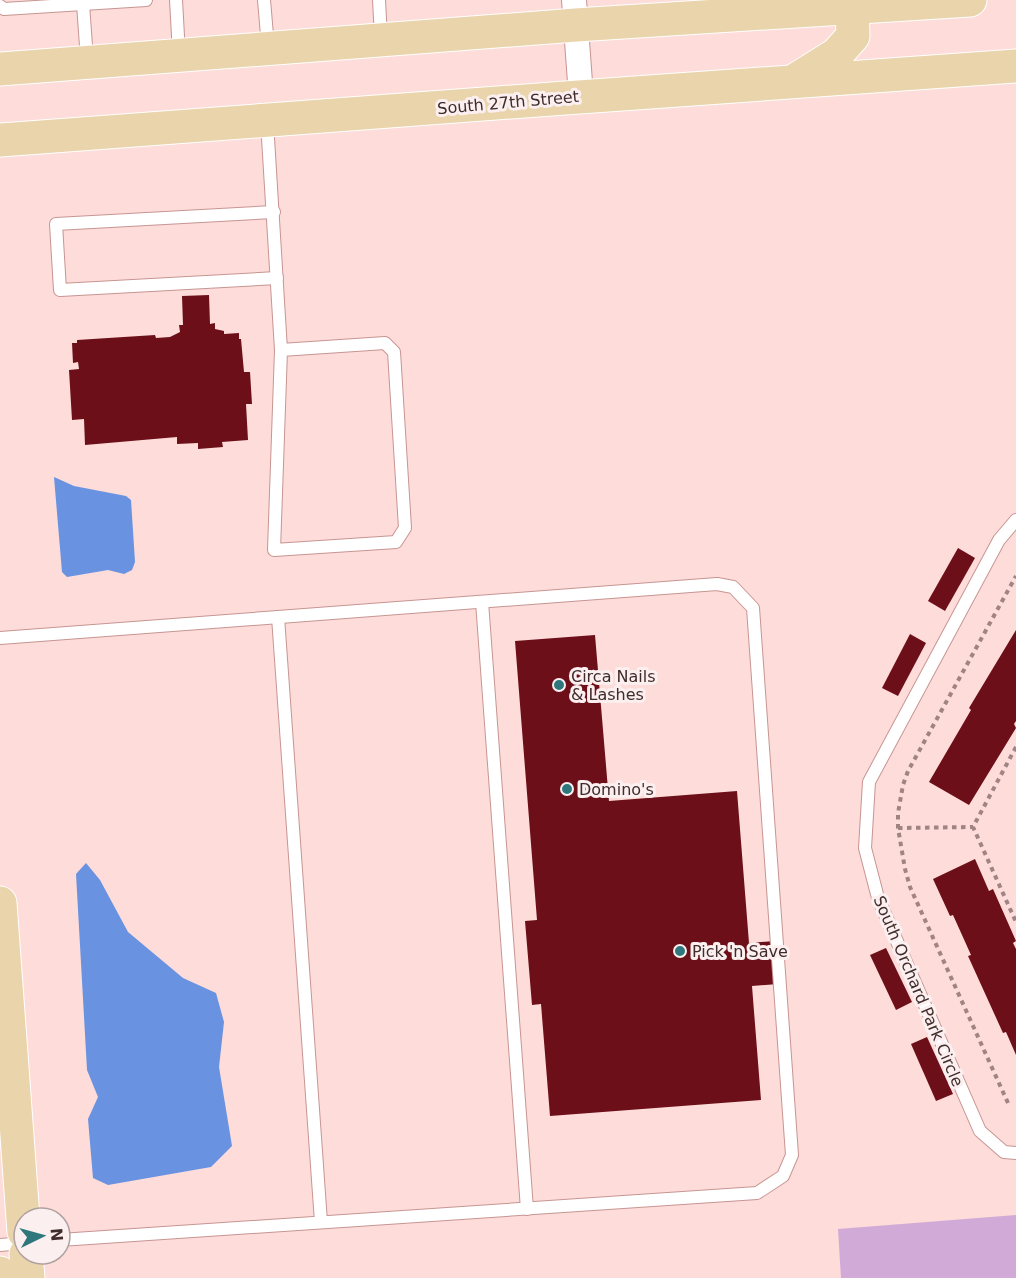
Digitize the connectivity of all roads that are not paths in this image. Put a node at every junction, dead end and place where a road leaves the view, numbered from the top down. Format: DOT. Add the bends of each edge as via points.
graph roads {
  1 [pos="146,0"];
  2 [pos="176,0"];
  3 [pos="264,0"];
  4 [pos="379,0"];
  5 [pos="969,0"];
  6 [pos="83,4"];
  7 [pos="0,6"];
  8 [pos="852,8"];
  9 [pos="575,13"];
  10 [pos="381,40"];
  11 [pos="268,48"];
  12 [pos="179,55"];
  13 [pos="87,62"];
  14 [pos="1016,66"];
  15 [pos="0,69"];
  16 [pos="795,80"];
  17 [pos="581,96"];
  18 [pos="267,121"];
  19 [pos="0,140"];
  20 [pos="273,212"];
  21 [pos="277,278"];
  22 [pos="281,350"];
  23 [pos="1016,520"];
  24 [pos="482,602"];
  25 [pos="278,617"];
  26 [pos="0,638"];
  27 [pos="0,903"];
  28 [pos="1,931"];
  29 [pos="1016,1153"];
  30 [pos="22,1206"];
  31 [pos="527,1209"];
  32 [pos="0,1219"];
  33 [pos="321,1222"];
  34 [pos="12,1233"];
  35 [pos="72,1239"];
  36 [pos="0,1273"];
  37 [pos="3,1278"];
  1 -- 6 [label="lane"];
  2 -- 12 [label="lane"];
  3 -- 11 [label="lane"];
  4 -- 10 [label="lane"];
  5 -- 8 [label="main road"];
  6 -- 7 [label="lane" via="4,9"];
  6 -- 13 [label="lane"];
  8 -- 9 [label="main road"];
  8 -- 16 [label="main road" via="853,36 837,54"];
  9 -- 10 [label="main road"];
  9 -- 17 [label="street"];
  10 -- 11 [label="main road"];
  11 -- 12 [label="main road"];
  12 -- 13 [label="main road"];
  13 -- 15 [label="main road"];
  14 -- 16 [label="main road, South 27th Street"];
  16 -- 17 [label="main road, South 27th Street"];
  17 -- 18 [label="main road, South 27th Street"];
  18 -- 19 [label="main road, South 27th Street"];
  18 -- 20 [label="lane"];
  20 -- 21 [label="lane"];
  20 -- 21 [label="lane" via="56,224 60,290"];
  21 -- 22 [label="lane"];
  22 -- 22 [label="lane" via="274,550 396,542 405,528 393,352 384,343"];
  23 -- 29 [label="lane, South Orchard Park Circle" via="999,540 869,782 864,848 878,898 980,1131 1004,1152"];
  24 -- 25 [label="lane"];
  24 -- 31 [label="lane"];
  24 -- 31 [label="lane" via="717,584 732,587 753,608 754,619 792,1155 783,1176 757,1193"];
  25 -- 26 [label="lane"];
  25 -- 33 [label="lane"];
  27 -- 28 [label="main road"];
  28 -- 30 [label="main road"];
  31 -- 33 [label="lane"];
  32 -- 34 [label="main road"];
  33 -- 35 [label="lane"];
  36 -- 37 [label="main road"];
}
